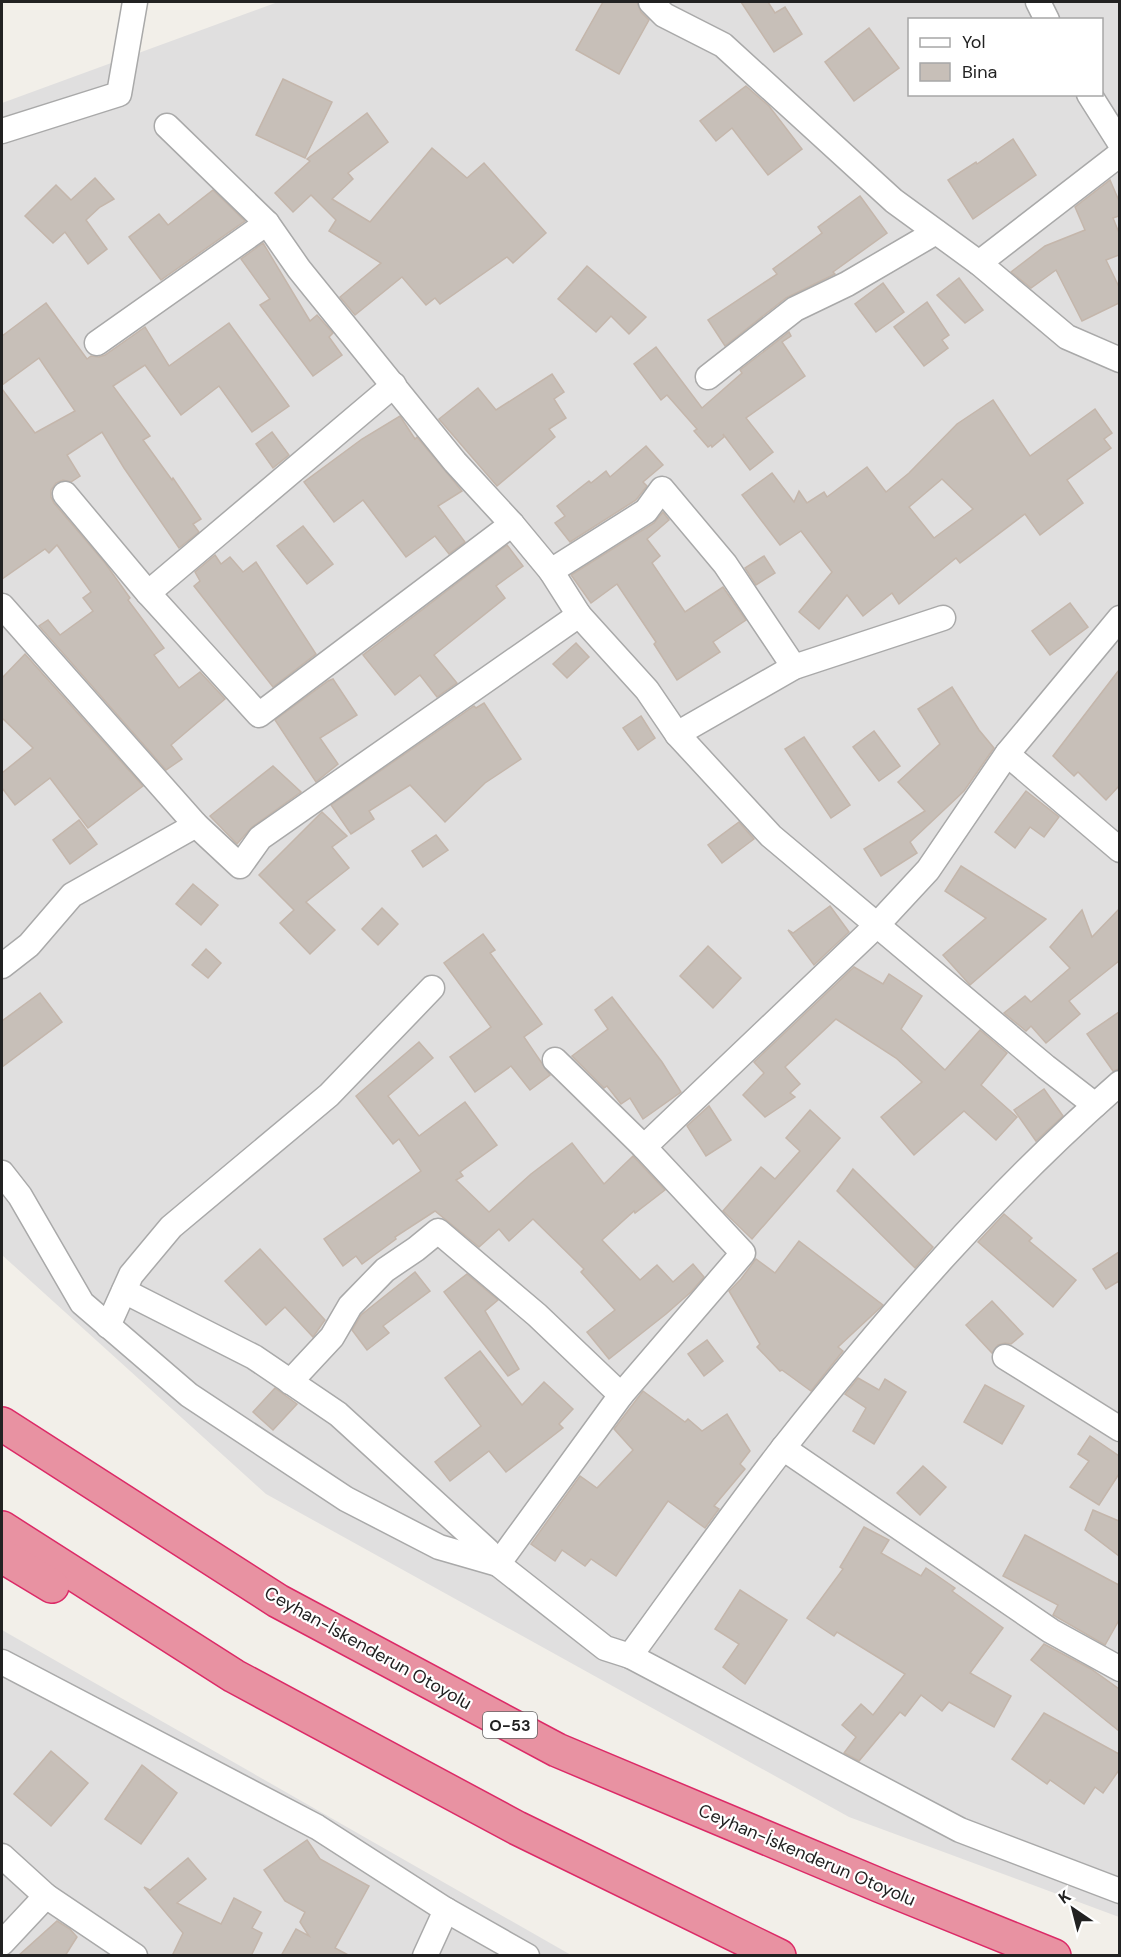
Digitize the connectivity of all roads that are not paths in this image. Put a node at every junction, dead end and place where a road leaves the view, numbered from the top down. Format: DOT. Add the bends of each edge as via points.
graph roads {
  1 [pos="135,2"];
  2 [pos="651,2"];
  3 [pos="1038,2"];
  4 [pos="1046,18"];
  5 [pos="1090,96"];
  6 [pos="167,126"];
  7 [pos="2,131"];
  8 [pos="1119,143"];
  9 [pos="1119,154"];
  10 [pos="267,223"];
  11 [pos="936,232"];
  12 [pos="979,263"];
  13 [pos="97,343"];
  14 [pos="1119,360"];
  15 [pos="708,377"];
  16 [pos="394,385"];
  17 [pos="65,494"];
  18 [pos="512,524"];
  19 [pos="551,571"];
  20 [pos="148,593"];
  21 [pos="2,606"];
  22 [pos="579,615"];
  23 [pos="943,618"];
  24 [pos="1119,618"];
  25 [pos="794,667"];
  26 [pos="677,734"];
  27 [pos="1007,754"];
  28 [pos="196,825"];
  29 [pos="1119,850"];
  30 [pos="876,926"];
  31 [pos="2,966"];
  32 [pos="432,988"];
  33 [pos="555,1060"];
  34 [pos="1119,1083"];
  35 [pos="1095,1105"];
  36 [pos="644,1147"];
  37 [pos="2,1173"];
  38 [pos="124,1291"];
  39 [pos="108,1326"];
  40 [pos="1005,1357"];
  41 [pos="290,1382"];
  42 [pos="621,1395"];
  43 [pos="2,1424"];
  44 [pos="1119,1429"];
  45 [pos="783,1448"];
  46 [pos="2,1528"];
  47 [pos="2,1556"];
  48 [pos="498,1564"];
  49 [pos="630,1656"];
  50 [pos="2,1662"];
  51 [pos="1119,1669"];
  52 [pos="517,1828"];
  53 [pos="2,1856"];
  54 [pos="1119,1891"];
  55 [pos="46,1896"];
  56 [pos="446,1910"];
  57 [pos="2,1942"];
  58 [pos="131,1955"];
  59 [pos="425,1956"];
  60 [pos="527,1956"];
  61 [pos="779,1956"];
  62 [pos="1054,1956"];
  1 -- 7 [label="street" via="119,94"];
  2 -- 11 [label="street" via="664,15 723,45 894,201"];
  3 -- 4 [label="street"];
  5 -- 8 [label="street"];
  6 -- 10 [label="street"];
  9 -- 12 [label="street"];
  10 -- 13 [label="street"];
  10 -- 16 [label="street" via="299,269"];
  11 -- 12 [label="street"];
  11 -- 15 [label="street" via="795,309"];
  12 -- 14 [label="street" via="1067,337"];
  16 -- 18 [label="street" via="455,462"];
  16 -- 20 [label="street"];
  17 -- 20 [label="street"];
  18 -- 19 [label="street"];
  18 -- 20 [label="street" via="259,715"];
  19 -- 22 [label="street"];
  19 -- 25 [label="street" via="646,510 662,489 725,564"];
  21 -- 28 [label="street"];
  22 -- 26 [label="street" via="647,690"];
  22 -- 28 [label="street" via="260,838 240,866"];
  23 -- 25 [label="street"];
  24 -- 27 [label="street"];
  25 -- 26 [label="street"];
  26 -- 30 [label="street" via="771,836"];
  27 -- 29 [label="street"];
  27 -- 30 [label="street" via="928,870"];
  28 -- 31 [label="street" via="72,895 29,945"];
  30 -- 35 [label="street"];
  30 -- 36 [label="street"];
  32 -- 38 [label="street" via="329,1095 171,1227 131,1275"];
  33 -- 36 [label="street"];
  34 -- 35 [label="street"];
  35 -- 45 [label="street" via="972,1226 879,1330"];
  36 -- 42 [label="street" via="743,1253"];
  37 -- 39 [label="street" via="20,1196 82,1303"];
  38 -- 39 [label="street"];
  38 -- 41 [label="street" via="254,1357"];
  39 -- 48 [label="street" via="189,1395 346,1499 439,1548"];
  40 -- 44 [label="street"];
  41 -- 42 [label="street" via="385,1270 438,1231 537,1315"];
  41 -- 48 [label="street" via="338,1414"];
  42 -- 48 [label="street"];
  43 -- 62 [label="highway, Ceyhan-İskenderun Otoyolu / O-53" via="278,1601 557,1750"];
  45 -- 49 [label="street"];
  45 -- 51 [label="street" via="1051,1630"];
  46 -- 52 [label="highway" via="234,1676"];
  47 -- 52 [label="highway" via="232,1691"];
  48 -- 49 [label="street" via="605,1648"];
  49 -- 54 [label="street" via="960,1830"];
  50 -- 56 [label="street" via="317,1827"];
  52 -- 61 [label="highway"];
  53 -- 55 [label="street"];
  55 -- 57 [label="street"];
  55 -- 58 [label="street"];
  56 -- 59 [label="street"];
  56 -- 60 [label="street"];
}
